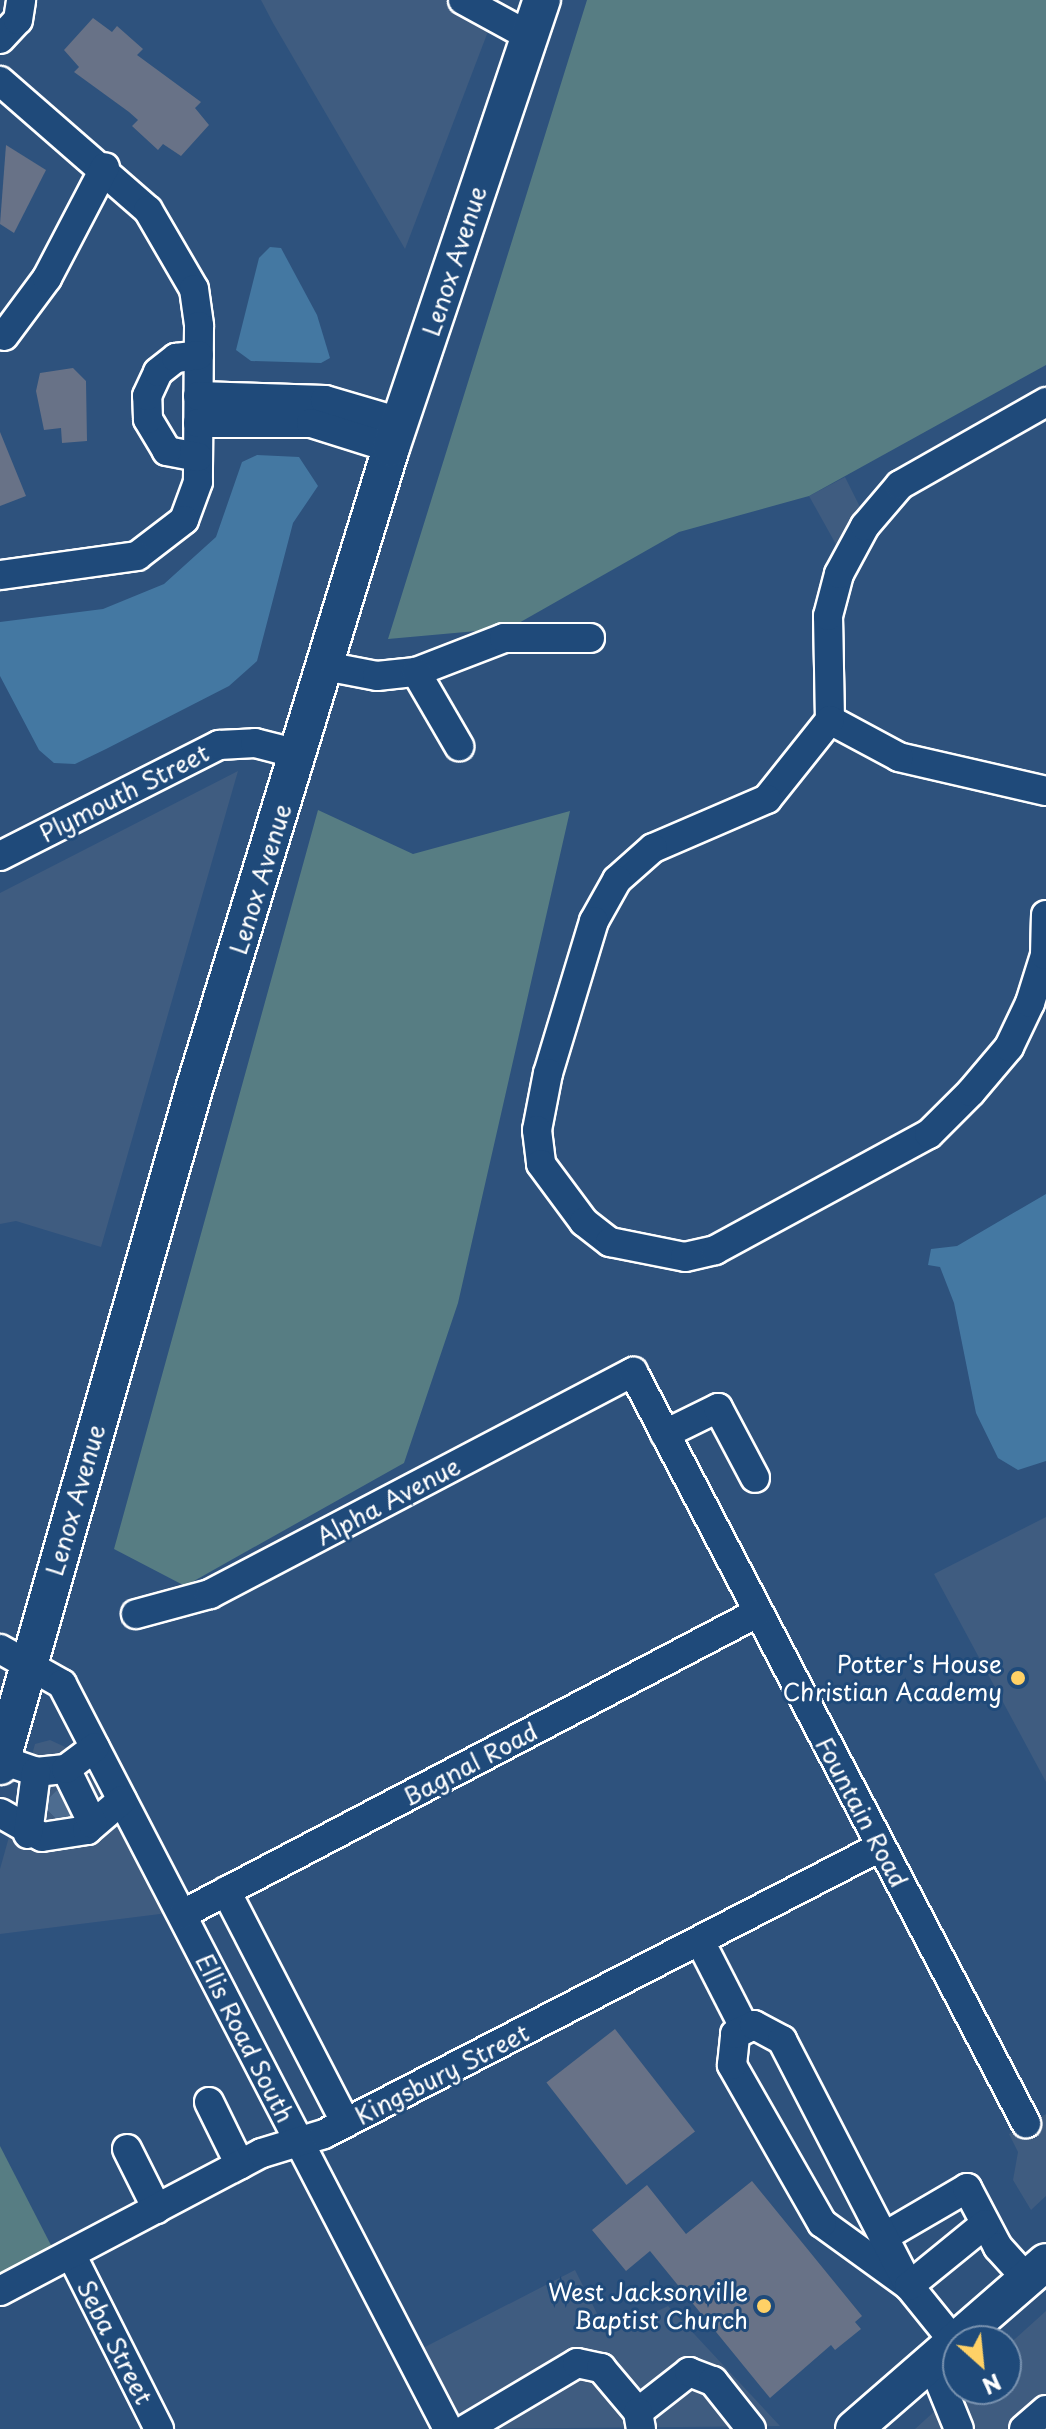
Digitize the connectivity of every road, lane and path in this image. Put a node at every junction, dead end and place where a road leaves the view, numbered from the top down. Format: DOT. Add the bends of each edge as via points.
graph roads {
  1 [pos="21,0"];
  2 [pos="463,0"];
  3 [pos="542,0"];
  4 [pos="529,36"];
  5 [pos="0,39"];
  6 [pos="0,81"];
  7 [pos="105,167"];
  8 [pos="4,336"];
  9 [pos="199,355"];
  10 [pos="1046,402"];
  11 [pos="198,410"];
  12 [pos="396,435"];
  13 [pos="198,457"];
  14 [pos="0,575"];
  15 [pos="590,638"];
  16 [pos="325,666"];
  17 [pos="416,672"];
  18 [pos="830,720"];
  19 [pos="459,746"];
  20 [pos="298,754"];
  21 [pos="1046,791"];
  22 [pos="0,856"];
  23 [pos="1046,915"];
  24 [pos="633,1372"];
  25 [pos="665,1434"];
  26 [pos="755,1478"];
  27 [pos="757,1613"];
  28 [pos="136,1614"];
  29 [pos="14,1654"];
  30 [pos="95,1747"];
  31 [pos="1,1763"];
  32 [pos="66,1769"];
  33 [pos="36,1772"];
  34 [pos="122,1800"];
  35 [pos="51,1812"];
  36 [pos="0,1813"];
  37 [pos="93,1824"];
  38 [pos="880,1847"];
  39 [pos="226,1891"];
  40 [pos="183,1914"];
  41 [pos="700,1941"];
  42 [pos="745,2029"];
  43 [pos="209,2102"];
  44 [pos="346,2123"];
  45 [pos="1026,2123"];
  46 [pos="299,2146"];
  47 [pos="127,2149"];
  48 [pos="240,2165"];
  49 [pos="157,2209"];
  50 [pos="985,2224"];
  51 [pos="885,2236"];
  52 [pos="71,2254"];
  53 [pos="1038,2275"];
  54 [pos="909,2286"];
  55 [pos="0,2291"];
  56 [pos="977,2325"];
  57 [pos="942,2351"];
  58 [pos="942,2354"];
  59 [pos="954,2405"];
  60 [pos="1046,2410"];
  61 [pos="639,2420"];
  62 [pos="159,2429"];
  63 [pos="448,2429"];
  64 [pos="466,2429"];
  65 [pos="751,2429"];
  66 [pos="854,2429"];
  67 [pos="959,2429"];
  68 [pos="1024,2429"];
  1 -- 5 [label="street" via="18,20"];
  2 -- 4 [label="street"];
  3 -- 4 [label="main road, Lenox Avenue"];
  4 -- 12 [label="main road, Lenox Avenue"];
  6 -- 7 [label="street"];
  7 -- 8 [label="street" via="47,278"];
  7 -- 9 [label="street" via="148,210 194,289"];
  9 -- 11 [label="street"];
  9 -- 13 [label="street" via="176,358 158,372 147,396 148,419 167,451"];
  10 -- 18 [label="street" via="900,485 865,526 839,574 828,616"];
  11 -- 12 [label="street"];
  11 -- 13 [label="street"];
  12 -- 16 [label="main road, Lenox Avenue"];
  13 -- 14 [label="street" via="195,497 164,542 137,556"];
  15 -- 17 [label="street" via="504,638"];
  16 -- 17 [label="street" via="377,676"];
  16 -- 20 [label="main road, Lenox Avenue"];
  17 -- 19 [label="street"];
  18 -- 21 [label="street" via="899,757"];
  18 -- 23 [label="street" via="767,799 653,848 617,880 594,921 537,1130 541,1164 584,1222 640,1252 685,1257 715,1250 929,1134 1009,1047 1045,955"];
  20 -- 22 [label="street, Plymouth Street" via="255,743 219,745"];
  20 -- 29 [label="main road, Lenox Avenue"];
  24 -- 25 [label="street, Fountain Road"];
  24 -- 28 [label="street, Alpha Avenue" via="210,1594"];
  25 -- 26 [label="street" via="718,1408"];
  25 -- 27 [label="street, Fountain Road"];
  27 -- 38 [label="street, Fountain Road"];
  27 -- 39 [label="street, Bagnal Road"];
  29 -- 30 [label="street, Ellis Road South" via="62,1684"];
  29 -- 31 [label="main road, Lenox Avenue"];
  30 -- 32 [label="street"];
  30 -- 34 [label="street, Ellis Road South"];
  31 -- 33 [label="street"];
  32 -- 33 [label="street"];
  32 -- 35 [label="street"];
  33 -- 35 [label="street"];
  34 -- 37 [label="street"];
  34 -- 40 [label="street, Ellis Road South"];
  35 -- 36 [label="street"];
  35 -- 37 [label="street"];
  35 -- 37 [label="street"];
  38 -- 41 [label="street, Kingsbury Street"];
  38 -- 45 [label="street, Fountain Road"];
  39 -- 40 [label="street, Bagnal Road"];
  39 -- 44 [label="street"];
  40 -- 46 [label="street, Ellis Road South"];
  41 -- 42 [label="street"];
  41 -- 44 [label="street, Kingsbury Street"];
  42 -- 51 [label="street" via="754,2025 782,2040"];
  42 -- 54 [label="street" via="735,2034 732,2065 822,2223"];
  43 -- 48 [label="street"];
  44 -- 46 [label="street, Kingsbury Street"];
  46 -- 48 [label="street, Kingsbury Street"];
  46 -- 63 [label="street, Ellis Road South"];
  47 -- 49 [label="street"];
  48 -- 49 [label="street, Kingsbury Street"];
  49 -- 52 [label="street, Kingsbury Street"];
  50 -- 51 [label="street" via="967,2188"];
  50 -- 53 [label="street"];
  50 -- 54 [label="street"];
  51 -- 54 [label="street"];
  52 -- 55 [label="street, Kingsbury Street"];
  52 -- 62 [label="street, Seba Street"];
  53 -- 56 [label="main road"];
  54 -- 57 [label="street"];
  58 -- 66 [label="main road"];
  59 -- 67 [label="street"];
  60 -- 68 [label="street"];
  61 -- 64 [label="street" via="601,2368 577,2363"];
  61 -- 65 [label="street" via="689,2372 713,2381"];
}
